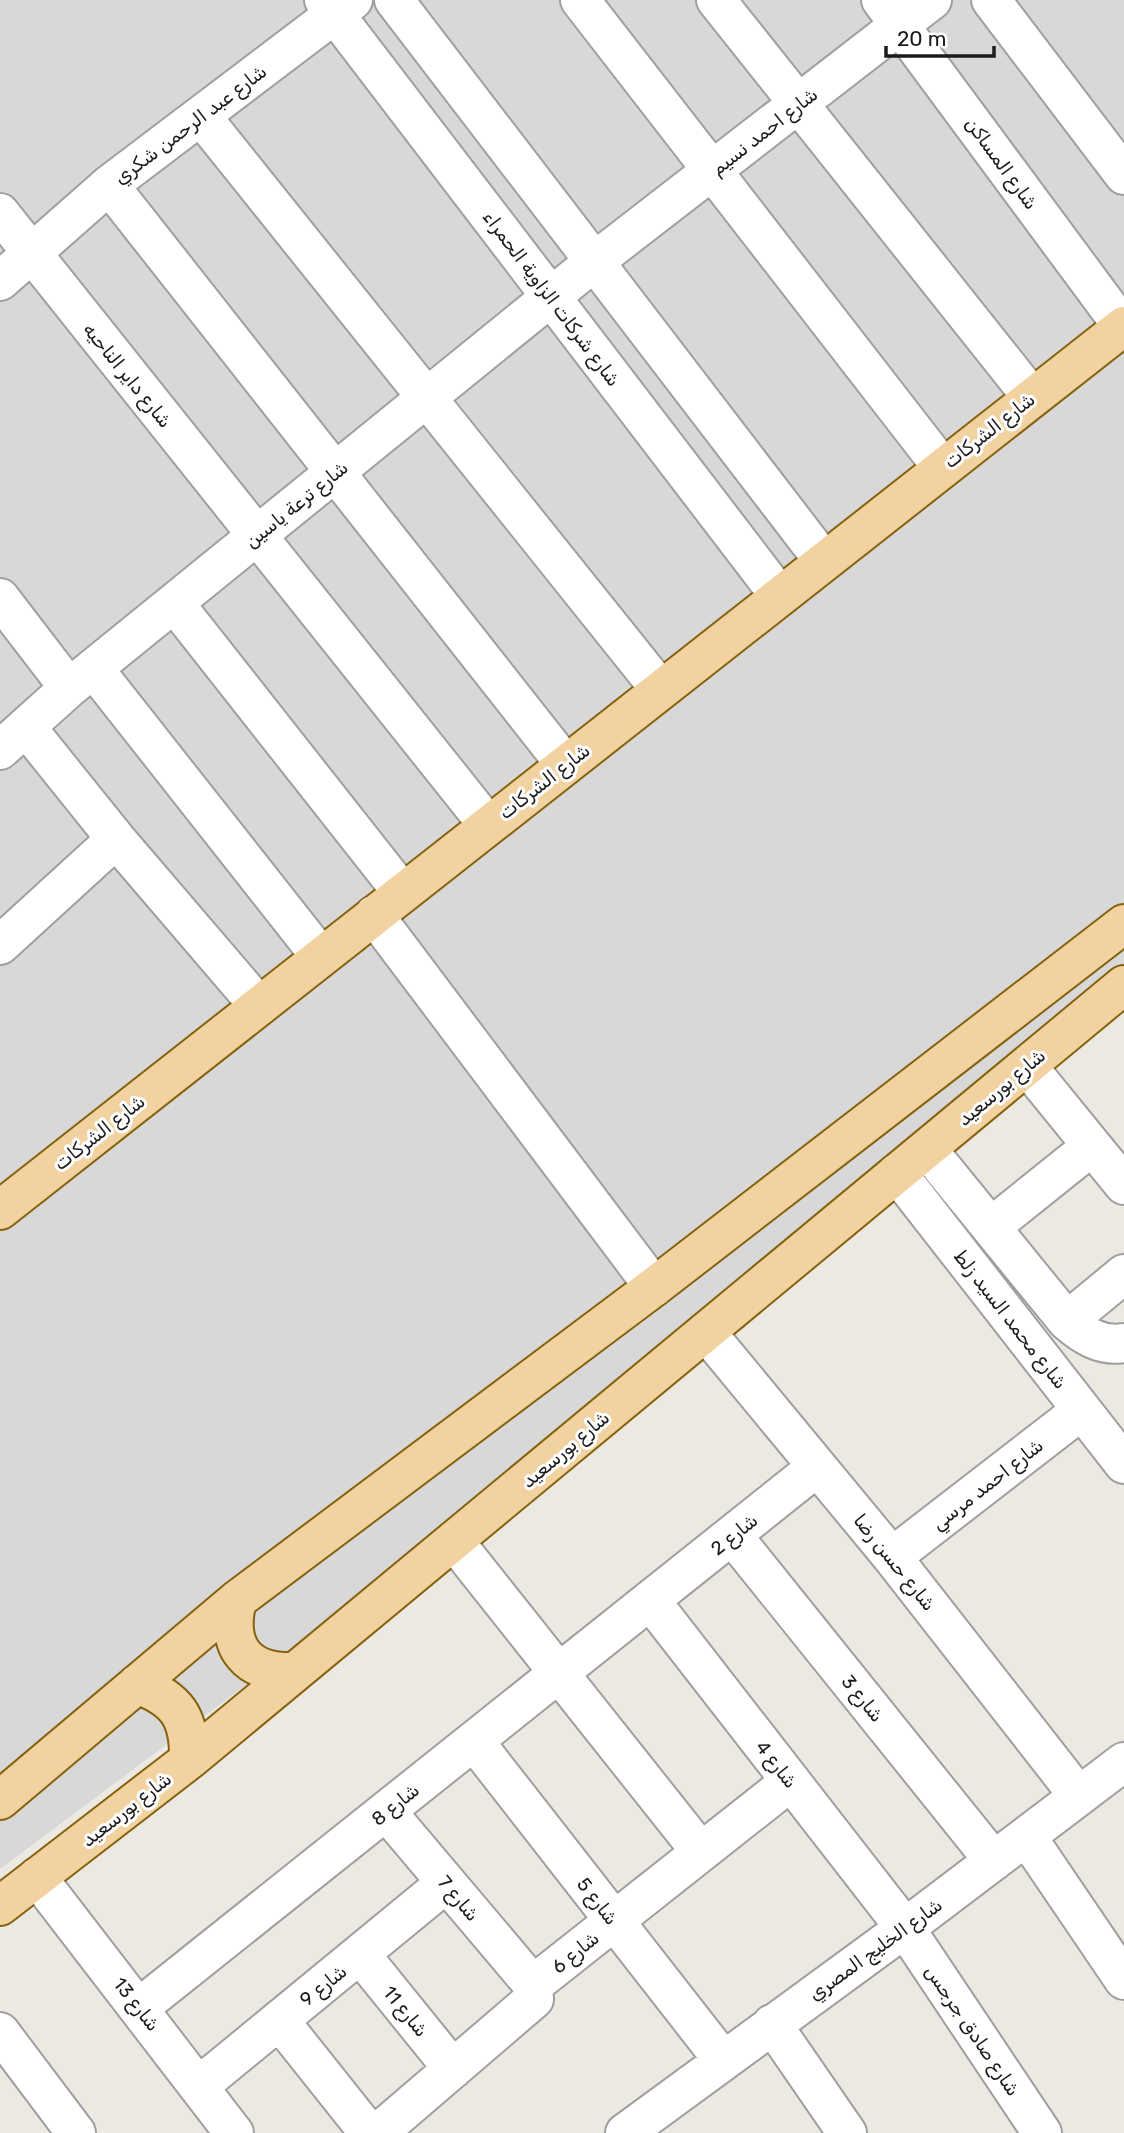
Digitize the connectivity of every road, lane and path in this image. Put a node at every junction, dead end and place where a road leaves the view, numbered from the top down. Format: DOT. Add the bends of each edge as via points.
graph roads {
  1 [pos="394,0"];
  2 [pos="580,0"];
  3 [pos="716,0"];
  4 [pos="932,0"];
  5 [pos="992,0"];
  6 [pos="338,5"];
  7 [pos="891,13"];
  8 [pos="799,104"];
  9 [pos="201,116"];
  10 [pos="712,171"];
  11 [pos="1124,175"];
  12 [pos="108,185"];
  13 [pos="0,213"];
  14 [pos="33,255"];
  15 [pos="595,261"];
  16 [pos="0,281"];
  17 [pos="551,296"];
  18 [pos="1115,339"];
  19 [pos="1031,396"];
  20 [pos="426,398"];
  21 [pos="942,467"];
  22 [pos="335,472"];
  23 [pos="257,536"];
  24 [pos="823,560"];
  25 [pos="779,595"];
  26 [pos="0,598"];
  27 [pos="174,604"];
  28 [pos="81,679"];
  29 [pos="660,689"];
  30 [pos="13,739"];
  31 [pos="565,764"];
  32 [pos="488,825"];
  33 [pos="116,839"];
  34 [pos="388,904"];
  35 [pos="1124,924"];
  36 [pos="0,945"];
  37 [pos="321,957"];
  38 [pos="1124,985"];
  39 [pos="258,1006"];
  40 [pos="1027,1066"];
  41 [pos="1092,1146"];
  42 [pos="927,1149"];
  43 [pos="897,1173"];
  44 [pos="1124,1185"];
  45 [pos="0,1210"];
  46 [pos="991,1227"];
  47 [pos="1124,1274"];
  48 [pos="654,1287"];
  49 [pos="1068,1321"];
  50 [pos="706,1332"];
  51 [pos="1124,1343"];
  52 [pos="1082,1410"];
  53 [pos="1124,1464"];
  54 [pos="817,1467"];
  55 [pos="732,1535"];
  56 [pos="454,1541"];
  57 [pos="892,1557"];
  58 [pos="237,1600"];
  59 [pos="650,1600"];
  60 [pos="295,1672"];
  61 [pos="559,1672"];
  62 [pos="137,1684"];
  63 [pos="474,1741"];
  64 [pos="190,1760"];
  65 [pos="1124,1762"];
  66 [pos="791,1781"];
  67 [pos="1078,1795"];
  68 [pos="0,1800"];
  69 [pos="386,1811"];
  70 [pos="1027,1836"];
  71 [pos="701,1852"];
  72 [pos="994,1861"];
  73 [pos="37,1877"];
  74 [pos="446,1883"];
  75 [pos="0,1906"];
  76 [pos="614,1921"];
  77 [pos="905,1928"];
  78 [pos="360,1954"];
  79 [pos="1124,1980"];
  80 [pos="533,1985"];
  81 [pos="140,2007"];
  82 [pos="279,2020"];
  83 [pos="772,2024"];
  84 [pos="0,2032"];
  85 [pos="723,2060"];
  86 [pos="453,2069"];
  87 [pos="199,2085"];
  88 [pos="76,2133"];
  89 [pos="234,2133"];
  90 [pos="369,2133"];
  91 [pos="378,2133"];
  92 [pos="625,2133"];
  93 [pos="848,2133"];
  94 [pos="1042,2133"];
  1 -- 15 [label="street"];
  2 -- 10 [label="street"];
  3 -- 8 [label="street"];
  4 -- 7 [label="street, شارع احمد نسيم"];
  5 -- 11 [label="street"];
  6 -- 9 [label="street, شارع عبد الرحمن شكري"];
  6 -- 17 [label="street, شارع شركات الزاوية الحمراء"];
  7 -- 8 [label="street, شارع احمد نسيم"];
  7 -- 18 [label="street, شارع المساكن"];
  8 -- 10 [label="street, شارع احمد نسيم"];
  8 -- 19 [label="street"];
  9 -- 12 [label="street, شارع عبد الرحمن شكري"];
  9 -- 20 [label="street"];
  10 -- 15 [label="street, شارع احمد نسيم"];
  10 -- 21 [label="street"];
  12 -- 14 [label="street, شارع عبد الرحمن شكري"];
  12 -- 22 [label="street"];
  13 -- 14 [label="street, شارع داير الناحيه"];
  14 -- 16 [label="street, شارع عبد الرحمن شكري"];
  14 -- 23 [label="street, شارع داير الناحيه"];
  15 -- 17 [label="street, شارع ترعة ياسين"];
  15 -- 24 [label="street"];
  17 -- 20 [label="street, شارع ترعة ياسين"];
  17 -- 25 [label="street, شارع شركات الزاوية الحمراء"];
  18 -- 19 [label="main road, شارع الشركات"];
  19 -- 21 [label="main road, شارع الشركات"];
  20 -- 22 [label="street, شارع ترعة ياسين"];
  20 -- 29 [label="street"];
  21 -- 24 [label="main road, شارع الشركات"];
  22 -- 23 [label="street, شارع ترعة ياسين"];
  22 -- 31 [label="street"];
  23 -- 27 [label="street, شارع ترعة ياسين"];
  23 -- 32 [label="street, شارع داير الناحيه"];
  24 -- 25 [label="main road, شارع الشركات"];
  25 -- 29 [label="main road, شارع الشركات"];
  26 -- 28 [label="street"];
  27 -- 28 [label="street, شارع ترعة ياسين"];
  27 -- 34 [label="street"];
  28 -- 30 [label="street, شارع ترعة ياسين"];
  28 -- 37 [label="street"];
  29 -- 31 [label="main road, شارع الشركات"];
  30 -- 33 [label="street"];
  31 -- 32 [label="main road, شارع الشركات"];
  32 -- 34 [label="main road, شارع الشركات"];
  33 -- 36 [label="street"];
  33 -- 39 [label="street"];
  34 -- 37 [label="main road, شارع الشركات"];
  34 -- 48 [label="street"];
  35 -- 48 [label="main road"];
  37 -- 39 [label="main road, شارع الشركات"];
  38 -- 40 [label="main road, شارع بورسعيد"];
  39 -- 45 [label="main road, شارع الشركات"];
  40 -- 41 [label="street"];
  40 -- 42 [label="main road, شارع بورسعيد"];
  41 -- 44 [label="street"];
  41 -- 46 [label="street"];
  42 -- 43 [label="main road, شارع بورسعيد"];
  42 -- 46 [label="street"];
  43 -- 50 [label="main road, شارع بورسعيد"];
  43 -- 52 [label="street, شارع محمد السيد زلط"];
  46 -- 49 [label="street"];
  47 -- 49 [label="street"];
  48 -- 58 [label="main road"];
  49 -- 51 [label="street" via="1098,1342"];
  50 -- 54 [label="street, شارع حسن رضا"];
  50 -- 56 [label="main road, شارع بورسعيد"];
  52 -- 53 [label="street, شارع محمد السيد زلط"];
  52 -- 57 [label="street, شارع احمد مرسي"];
  54 -- 55 [label="street, شارع 2"];
  54 -- 57 [label="street, شارع حسن رضا"];
  55 -- 59 [label="street, شارع 2"];
  55 -- 72 [label="street, شارع 3"];
  56 -- 60 [label="main road, شارع بورسعيد"];
  56 -- 61 [label="street"];
  57 -- 67 [label="street, شارع حسن رضا"];
  58 -- 60 [label="main road" via="232,1622 236,1645 251,1663 272,1673"];
  58 -- 62 [label="main road"];
  59 -- 61 [label="street, شارع 8"];
  59 -- 66 [label="street, شارع 4"];
  60 -- 64 [label="main road, شارع بورسعيد"];
  61 -- 63 [label="street, شارع 8"];
  61 -- 71 [label="street"];
  62 -- 64 [label="main road" via="161,1693 180,1711 190,1735"];
  62 -- 68 [label="main road"];
  63 -- 69 [label="street, شارع 8"];
  63 -- 76 [label="street, شارع 5"];
  64 -- 73 [label="main road, شارع بورسعيد"];
  65 -- 67 [label="street, شارع الخليج المصري"];
  66 -- 71 [label="street, شارع 6"];
  66 -- 77 [label="street, شارع 4"];
  67 -- 70 [label="street, شارع الخليج المصري"];
  69 -- 74 [label="street, شارع 7"];
  69 -- 81 [label="street, شارع 8"];
  70 -- 72 [label="street, شارع الخليج المصري"];
  70 -- 79 [label="street"];
  71 -- 76 [label="street, شارع 6"];
  72 -- 77 [label="street, شارع الخليج المصري"];
  73 -- 75 [label="main road, شارع بورسعيد"];
  73 -- 81 [label="street, شارع 13"];
  74 -- 78 [label="street, شارع 9"];
  74 -- 80 [label="street, شارع 7"];
  76 -- 80 [label="street, شارع 6"];
  76 -- 85 [label="street, شارع 5"];
  77 -- 83 [label="street, شارع الخليج المصري"];
  77 -- 94 [label="street, شارع صادق جرجس"];
  78 -- 82 [label="street, شارع 9"];
  78 -- 86 [label="street, شارع 11"];
  80 -- 86 [label="street, شارع 6" via="534,1999"];
  81 -- 87 [label="street, شارع 13"];
  82 -- 87 [label="street, شارع 9"];
  82 -- 90 [label="street"];
  83 -- 85 [label="street, شارع الخليج المصري"];
  83 -- 93 [label="street"];
  84 -- 88 [label="street"];
  85 -- 92 [label="street, شارع الخليج المصري"];
  86 -- 91 [label="street, شارع 6"];
  87 -- 89 [label="street, شارع 13"];
}
